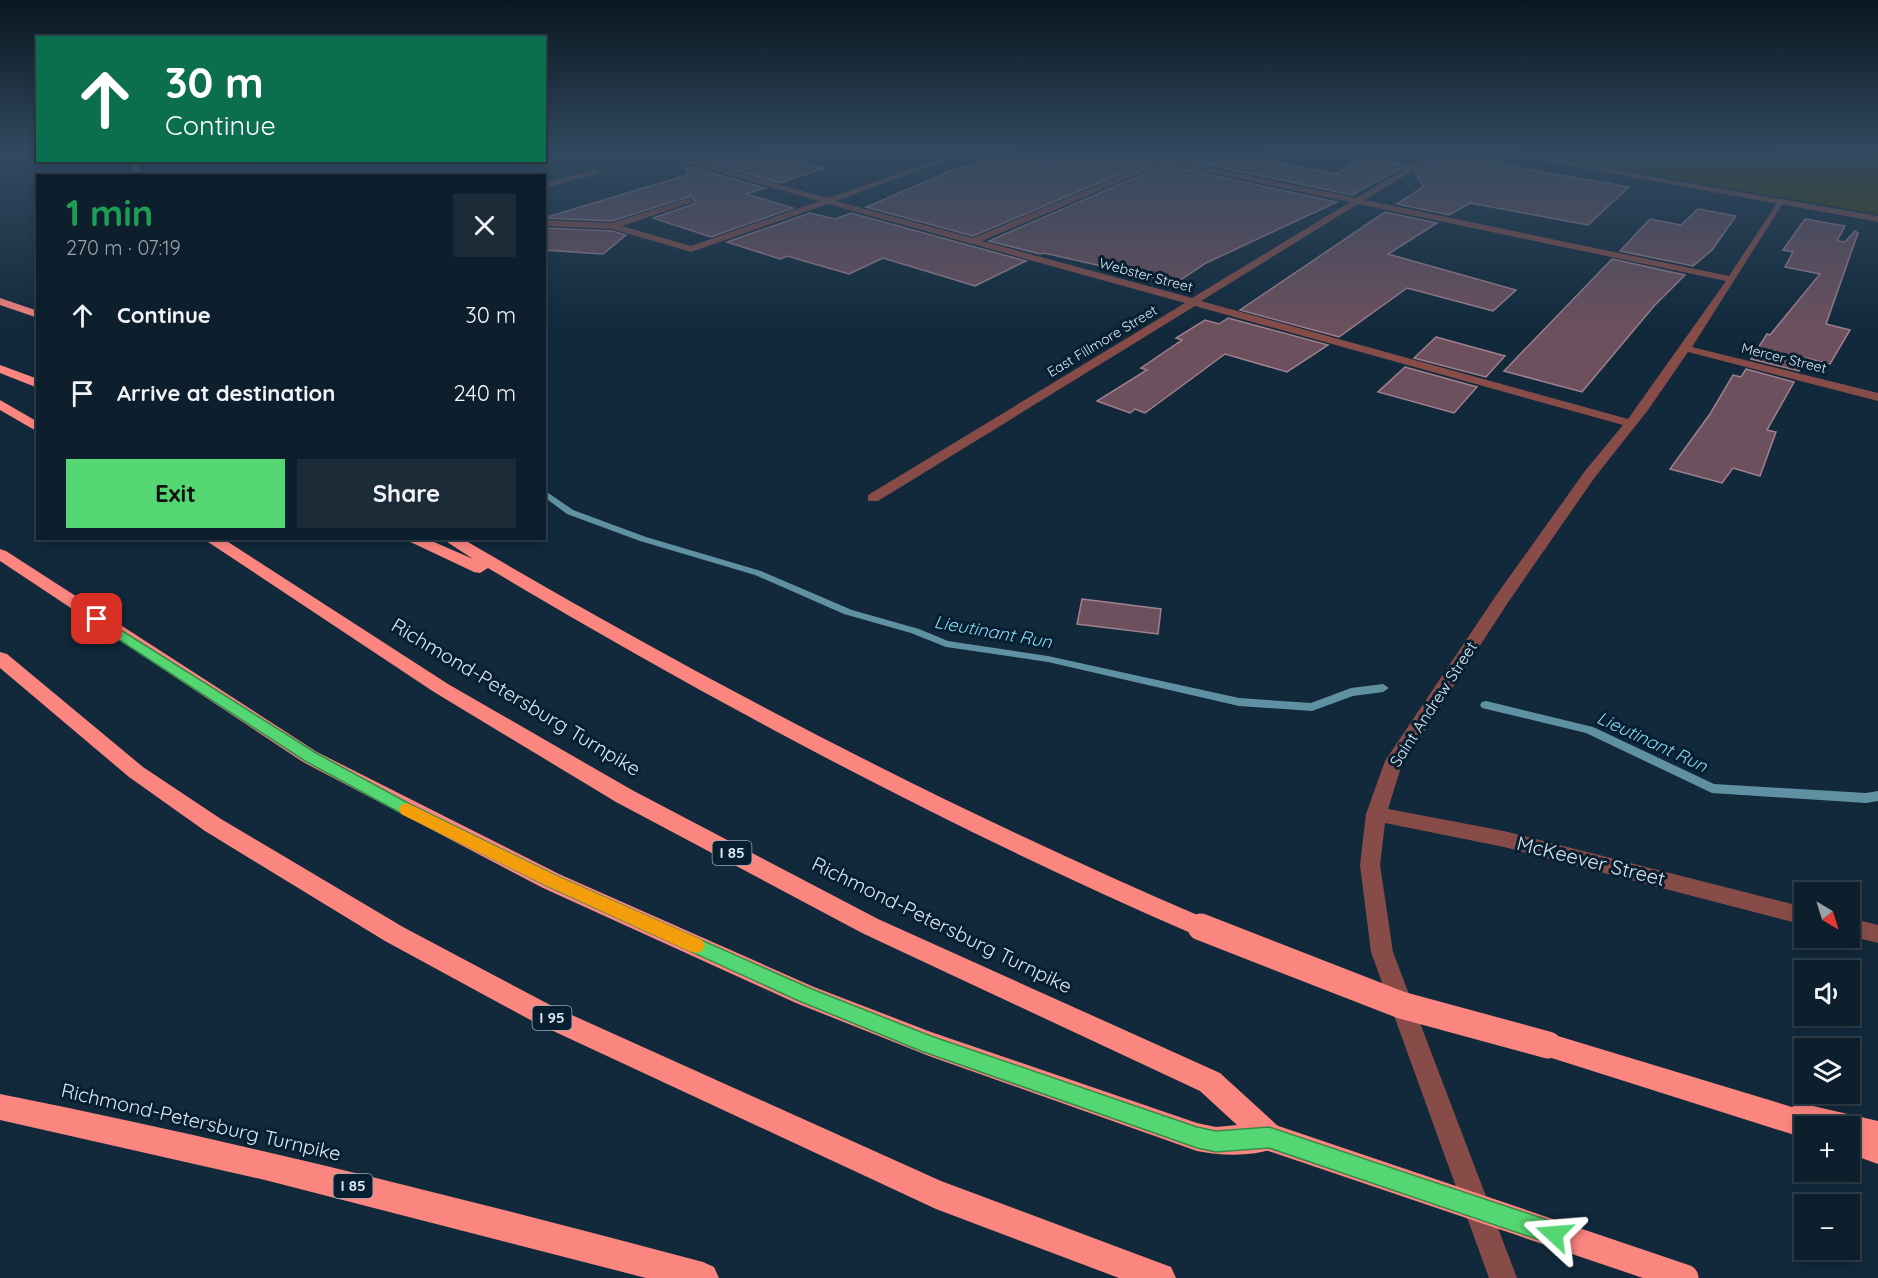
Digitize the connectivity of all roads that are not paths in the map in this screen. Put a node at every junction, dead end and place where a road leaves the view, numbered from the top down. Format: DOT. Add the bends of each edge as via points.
graph roads {
  1 [pos="653,213"];
  2 [pos="796,213"];
  3 [pos="870,213"];
  4 [pos="1041,213"];
  5 [pos="1338,213"];
  6 [pos="1414,213"];
  7 [pos="1775,213"];
  8 [pos="1842,213"];
  9 [pos="1878,219"];
  10 [pos="546,223"];
  11 [pos="613,226"];
  12 [pos="972,242"];
  13 [pos="1732,279"];
  14 [pos="0,300"];
  15 [pos="1193,302"];
  16 [pos="36,314"];
  17 [pos="1683,348"];
  18 [pos="0,369"];
  19 [pos="36,383"];
  20 [pos="1878,397"];
  21 [pos="0,404"];
  22 [pos="1630,423"];
  23 [pos="36,427"];
  24 [pos="873,498"];
  25 [pos="213,540"];
  26 [pos="415,540"];
  27 [pos="452,540"];
  28 [pos="0,555"];
  29 [pos="545,596"];
  30 [pos="0,658"];
  31 [pos="1376,814"];
  32 [pos="1794,913"];
  33 [pos="1860,930"];
  34 [pos="1878,934"];
  35 [pos="1401,1005"];
  36 [pos="1743,1103"];
  37 [pos="0,1107"];
  38 [pos="1799,1116"];
  39 [pos="1794,1121"];
  40 [pos="1860,1130"];
  41 [pos="1878,1135"];
  42 [pos="1269,1137"];
  43 [pos="1860,1144"];
  44 [pos="1878,1150"];
  45 [pos="703,1278"];
  46 [pos="1160,1278"];
  47 [pos="1503,1278"];
  48 [pos="1685,1278"];
  1 -- 11 [label="street"];
  2 -- 11 [label="street" via="691,249"];
  3 -- 12 [label="street, Webster Street"];
  4 -- 12 [label="street"];
  5 -- 15 [label="street, East Fillmore Street"];
  6 -- 13 [label="street"];
  7 -- 13 [label="street, Saint Andrew Street"];
  8 -- 9 [label="street"];
  10 -- 11 [label="street"];
  12 -- 15 [label="street, Webster Street"];
  13 -- 17 [label="street, Saint Andrew Street"];
  14 -- 16 [label="highway"];
  15 -- 22 [label="street, Webster Street"];
  15 -- 24 [label="street, East Fillmore Street"];
  17 -- 20 [label="street, Mercer Street"];
  17 -- 22 [label="street, Saint Andrew Street"];
  18 -- 19 [label="highway"];
  21 -- 23 [label="highway"];
  22 -- 31 [label="street, Saint Andrew Street" via="1501,600 1392,766"];
  25 -- 42 [label="highway, Richmond-Petersburg Turnpike / I 85" via="441,688 624,796 870,926 1210,1082"];
  26 -- 29 [label="highway"];
  27 -- 29 [label="highway"];
  28 -- 42 [label="highway" via="310,757 551,880 805,995 928,1044 1197,1137 1216,1141"];
  29 -- 35 [label="highway, bridge" via="921,800 1098,884"];
  30 -- 46 [label="highway, I 95" via="136,772 213,825 394,934 525,1004 936,1194"];
  31 -- 32 [label="street, McKeever Street" via="1503,839"];
  31 -- 35 [label="street, Saint Andrew Street" via="1370,865 1376,921 1382,952"];
  33 -- 34 [label="street"];
  35 -- 36 [label="highway, bridge"];
  35 -- 47 [label="street, Saint Andrew Street"];
  36 -- 38 [label="highway"];
  36 -- 39 [label="highway"];
  37 -- 45 [label="highway, Richmond-Petersburg Turnpike / I 85" via="136,1134 420,1203"];
  40 -- 41 [label="highway"];
  42 -- 48 [label="highway, Richmond-Petersburg Turnpike, bridge"];
  43 -- 44 [label="highway"];
}
